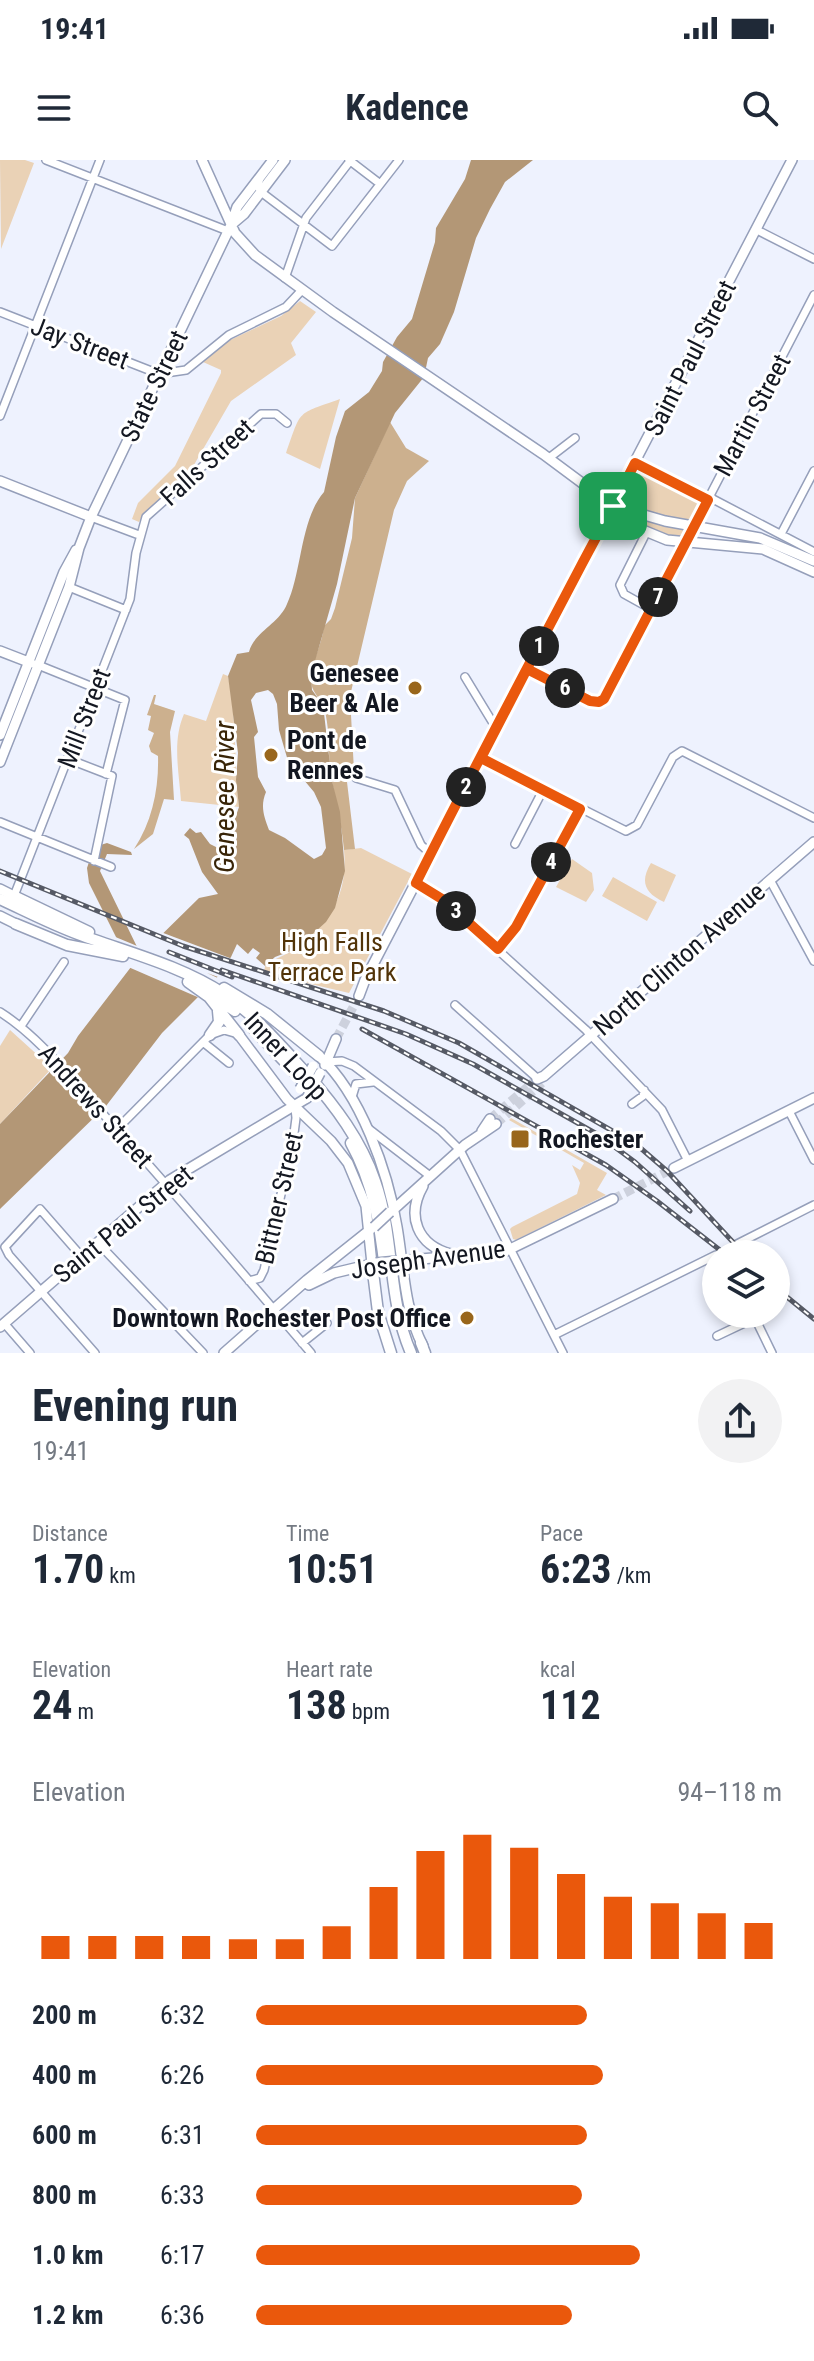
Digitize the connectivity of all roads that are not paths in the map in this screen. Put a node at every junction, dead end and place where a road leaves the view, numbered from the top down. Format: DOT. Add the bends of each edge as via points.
graph roads {
  1 [pos="46,160"];
  2 [pos="100,160"];
  3 [pos="202,160"];
  4 [pos="273,160"];
  5 [pos="285,160"];
  6 [pos="349,160"];
  7 [pos="399,160"];
  8 [pos="792,160"];
  9 [pos="93,177"];
  10 [pos="260,177"];
  11 [pos="379,183"];
  12 [pos="261,192"];
  13 [pos="304,224"];
  14 [pos="229,228"];
  15 [pos="757,230"];
  16 [pos="814,259"];
  17 [pos="285,278"];
  18 [pos="302,290"];
  19 [pos="814,295"];
  20 [pos="0,312"];
  21 [pos="36,326"];
  22 [pos="159,374"];
  23 [pos="0,416"];
  24 [pos="287,423"];
  25 [pos="575,438"];
  26 [pos="549,458"];
  27 [pos="635,463"];
  28 [pos="814,471"];
  29 [pos="0,481"];
  30 [pos="708,499"];
  31 [pos="613,506"];
  32 [pos="91,517"];
  33 [pos="694,526"];
  34 [pos="646,533"];
  35 [pos="781,534"];
  36 [pos="139,535"];
  37 [pos="686,543"];
  38 [pos="79,548"];
  39 [pos="814,552"];
  40 [pos="814,561"];
  41 [pos="814,572"];
  42 [pos="69,587"];
  43 [pos="651,609"];
  44 [pos="126,610"];
  45 [pos="0,651"];
  46 [pos="33,664"];
  47 [pos="527,669"];
  48 [pos="465,677"];
  49 [pos="96,688"];
  50 [pos="496,728"];
  51 [pos="0,735"];
  52 [pos="481,758"];
  53 [pos="68,759"];
  54 [pos="0,762"];
  55 [pos="109,775"];
  56 [pos="356,778"];
  57 [pos="543,790"];
  58 [pos="580,809"];
  59 [pos="814,818"];
  60 [pos="0,822"];
  61 [pos="37,837"];
  62 [pos="814,842"];
  63 [pos="515,844"];
  64 [pos="431,854"];
  65 [pos="91,860"];
  66 [pos="107,866"];
  67 [pos="770,880"];
  68 [pos="416,883"];
  69 [pos="0,889"];
  70 [pos="14,896"];
  71 [pos="0,899"];
  72 [pos="0,906"];
  73 [pos="0,916"];
  74 [pos="16,924"];
  75 [pos="498,949"];
  76 [pos="121,952"];
  77 [pos="814,961"];
  78 [pos="64,962"];
  79 [pos="209,989"];
  80 [pos="357,995"];
  81 [pos="214,1002"];
  82 [pos="455,1005"];
  83 [pos="0,1012"];
  84 [pos="21,1026"];
  85 [pos="239,1035"];
  86 [pos="591,1036"];
  87 [pos="334,1038"];
  88 [pos="207,1039"];
  89 [pos="229,1063"];
  90 [pos="320,1064"];
  91 [pos="540,1079"];
  92 [pos="379,1085"];
  93 [pos="644,1090"];
  94 [pos="814,1098"];
  95 [pos="353,1101"];
  96 [pos="632,1104"];
  97 [pos="294,1107"];
  98 [pos="789,1111"];
  99 [pos="493,1122"];
  100 [pos="365,1125"];
  101 [pos="117,1129"];
  102 [pos="460,1150"];
  103 [pos="814,1160"];
  104 [pos="688,1161"];
  105 [pos="674,1168"];
  106 [pos="430,1176"];
  107 [pos="165,1184"];
  108 [pos="613,1199"];
  109 [pos="814,1205"];
  110 [pos="392,1211"];
  111 [pos="372,1229"];
  112 [pos="745,1240"];
  113 [pos="98,1243"];
  114 [pos="511,1250"];
  115 [pos="465,1256"];
  116 [pos="82,1257"];
  117 [pos="399,1261"];
  118 [pos="374,1263"];
  119 [pos="702,1265"];
  120 [pos="249,1281"];
  121 [pos="42,1292"];
  122 [pos="286,1299"];
  123 [pos="274,1310"];
  124 [pos="327,1323"];
  125 [pos="2,1325"];
  126 [pos="732,1328"];
  127 [pos="760,1328"];
  128 [pos="554,1335"];
  129 [pos="717,1336"];
  130 [pos="302,1343"];
  131 [pos="424,1350"];
  132 [pos="30,1353"];
  133 [pos="95,1353"];
  134 [pos="203,1353"];
  135 [pos="224,1353"];
  136 [pos="311,1353"];
  137 [pos="391,1353"];
  138 [pos="404,1353"];
  139 [pos="411,1353"];
  140 [pos="563,1353"];
  141 [pos="772,1353"];
  1 -- 9 [label="street"];
  2 -- 9 [label="street"];
  3 -- 14 [label="main road"];
  4 -- 10 [label="main road"];
  5 -- 12 [label="main road"];
  6 -- 11 [label="street"];
  6 -- 13 [label="street"];
  7 -- 11 [label="street"];
  8 -- 15 [label="main road, Saint Paul Street"];
  9 -- 14 [label="street"];
  9 -- 21 [label="street"];
  10 -- 12 [label="street"];
  10 -- 14 [label="main road" via="235,210"];
  11 -- 13 [label="street" via="332,246"];
  12 -- 13 [label="street"];
  12 -- 14 [label="main road"];
  13 -- 17 [label="street"];
  14 -- 17 [label="main road"];
  14 -- 22 [label="main road, State Street"];
  15 -- 16 [label="street"];
  15 -- 27 [label="main road, Saint Paul Street"];
  17 -- 18 [label="main road"];
  18 -- 22 [label="street" via="279,312 221,339 190,367"];
  18 -- 26 [label="main road"];
  19 -- 30 [label="street, Martin Street"];
  20 -- 21 [label="street, Jay Street"];
  21 -- 22 [label="street, Jay Street"];
  21 -- 23 [label="street"];
  22 -- 32 [label="main road, State Street"];
  24 -- 36 [label="street, Falls Street" via="272,413 259,416 149,513"];
  25 -- 26 [label="street"];
  26 -- 31 [label="main road"];
  27 -- 30 [label="street"];
  27 -- 31 [label="main road, Saint Paul Street"];
  28 -- 35 [label="street"];
  29 -- 32 [label="main road"];
  30 -- 33 [label="street, Martin Street"];
  30 -- 35 [label="street"];
  31 -- 33 [label="main road"];
  31 -- 34 [label="main road"];
  31 -- 47 [label="main road, Saint Paul Street"];
  32 -- 36 [label="street"];
  32 -- 38 [label="main road, State Street"];
  33 -- 37 [label="street, Martin Street"];
  33 -- 40 [label="main road" via="765,539"];
  34 -- 37 [label="main road"];
  34 -- 43 [label="street" via="620,589"];
  35 -- 39 [label="street"];
  36 -- 44 [label="street, Mill Street"];
  37 -- 41 [label="main road" via="758,548"];
  37 -- 43 [label="street, Martin Street"];
  38 -- 42 [label="main road, State Street"];
  38 -- 46 [label="main road, State Street" via="64,572"];
  42 -- 44 [label="street"];
  42 -- 46 [label="main road, State Street"];
  43 -- 47 [label="street, Martin Street" via="599,702"];
  44 -- 49 [label="street, Mill Street"];
  45 -- 46 [label="main road"];
  46 -- 49 [label="street"];
  46 -- 51 [label="main road, State Street"];
  46 -- 54 [label="main road, State Street"];
  47 -- 50 [label="main road, Saint Paul Street"];
  48 -- 50 [label="street"];
  49 -- 53 [label="street, Mill Street"];
  49 -- 55 [label="street" via="125,700"];
  50 -- 52 [label="main road, Saint Paul Street"];
  52 -- 57 [label="street"];
  52 -- 64 [label="main road, Saint Paul Street"];
  53 -- 55 [label="street"];
  53 -- 61 [label="street, Mill Street"];
  55 -- 65 [label="street" via="99,843"];
  56 -- 64 [label="street" via="395,790 421,845"];
  57 -- 58 [label="street"];
  57 -- 63 [label="street"];
  58 -- 59 [label="street" via="623,830 634,829 673,757 682,751"];
  58 -- 75 [label="street" via="516,927"];
  60 -- 61 [label="street"];
  61 -- 65 [label="street"];
  61 -- 70 [label="street, Mill Street"];
  62 -- 67 [label="main road, North Clinton Avenue"];
  64 -- 68 [label="main road, Saint Paul Street"];
  65 -- 66 [label="street"];
  67 -- 77 [label="street"];
  67 -- 86 [label="main road, North Clinton Avenue"];
  68 -- 75 [label="street"];
  68 -- 80 [label="main road, Saint Paul Street"];
  69 -- 70 [label="main road"];
  70 -- 76 [label="highway"];
  71 -- 76 [label="highway, Inner Loop"];
  72 -- 76 [label="highway, Inner Loop" via="63,935"];
  73 -- 74 [label="main road"];
  74 -- 76 [label="highway" via="67,945"];
  75 -- 86 [label="street"];
  76 -- 79 [label="highway, Inner Loop"];
  76 -- 79 [label="highway, Inner Loop" via="172,968"];
  78 -- 84 [label="street"];
  79 -- 81 [label="highway"];
  79 -- 90 [label="highway" via="262,1011"];
  79 -- 138 [label="highway, Inner Loop" via="316,1095 363,1167 375,1203 390,1310"];
  79 -- 139 [label="highway, Inner Loop" via="239,1005 275,1039 360,1145 381,1200 396,1307"];
  81 -- 85 [label="highway"];
  81 -- 88 [label="highway" via="220,1019"];
  82 -- 91 [label="street"];
  83 -- 84 [label="street, Andrews Street"];
  84 -- 101 [label="street, Andrews Street"];
  85 -- 88 [label="street" via="224,1030"];
  85 -- 97 [label="main road"];
  86 -- 91 [label="main road, North Clinton Avenue"];
  86 -- 93 [label="street"];
  87 -- 90 [label="main road, Saint Paul Street"];
  88 -- 89 [label="street"];
  88 -- 101 [label="street"];
  90 -- 92 [label="street" via="350,1064"];
  90 -- 95 [label="main road"];
  90 -- 97 [label="main road, Saint Paul Street, bridge"];
  92 -- 95 [label="street" via="356,1084"];
  92 -- 102 [label="street"];
  93 -- 96 [label="street"];
  93 -- 104 [label="street" via="667,1119"];
  94 -- 98 [label="main road"];
  95 -- 100 [label="main road"];
  97 -- 107 [label="main road, Saint Paul Street"];
  97 -- 111 [label="main road" via="348,1163"];
  97 -- 120 [label="street, Bittner Street" via="293,1141 268,1253 262,1275"];
  98 -- 103 [label="street"];
  98 -- 104 [label="main road"];
  99 -- 102 [label="main road"];
  100 -- 106 [label="street"];
  100 -- 110 [label="main road"];
  101 -- 107 [label="street, Andrews Street"];
  102 -- 106 [label="main road"];
  102 -- 114 [label="street"];
  104 -- 105 [label="main road"];
  106 -- 110 [label="main road"];
  106 -- 115 [label="main road" via="415,1206 417,1230 436,1249"];
  107 -- 113 [label="main road, Saint Paul Street"];
  107 -- 120 [label="street, Andrews Street"];
  108 -- 114 [label="main road, Joseph Avenue"];
  109 -- 112 [label="street"];
  110 -- 111 [label="main road, bridge"];
  110 -- 117 [label="main road"];
  111 -- 118 [label="main road"];
  111 -- 122 [label="main road"];
  113 -- 116 [label="main road, Saint Paul Street"];
  113 -- 134 [label="street"];
  114 -- 115 [label="main road, Joseph Avenue"];
  114 -- 128 [label="street"];
  115 -- 117 [label="main road, Joseph Avenue"];
  116 -- 121 [label="main road, Saint Paul Street"];
  116 -- 121 [label="street" via="40,1209 5,1248"];
  117 -- 118 [label="main road, Joseph Avenue, bridge"];
  117 -- 131 [label="main road"];
  118 -- 122 [label="main road, Joseph Avenue" via="325,1277"];
  118 -- 137 [label="highway" via="378,1312"];
  119 -- 128 [label="street"];
  120 -- 123 [label="street, Andrews Street"];
  121 -- 125 [label="main road, Saint Paul Street"];
  121 -- 133 [label="street"];
  122 -- 123 [label="main road"];
  123 -- 130 [label="street, Andrews Street"];
  123 -- 135 [label="main road"];
  124 -- 130 [label="street"];
  125 -- 132 [label="street"];
  126 -- 129 [label="street"];
  127 -- 141 [label="street"];
  128 -- 140 [label="street"];
  130 -- 136 [label="street, Andrews Street"];
}
